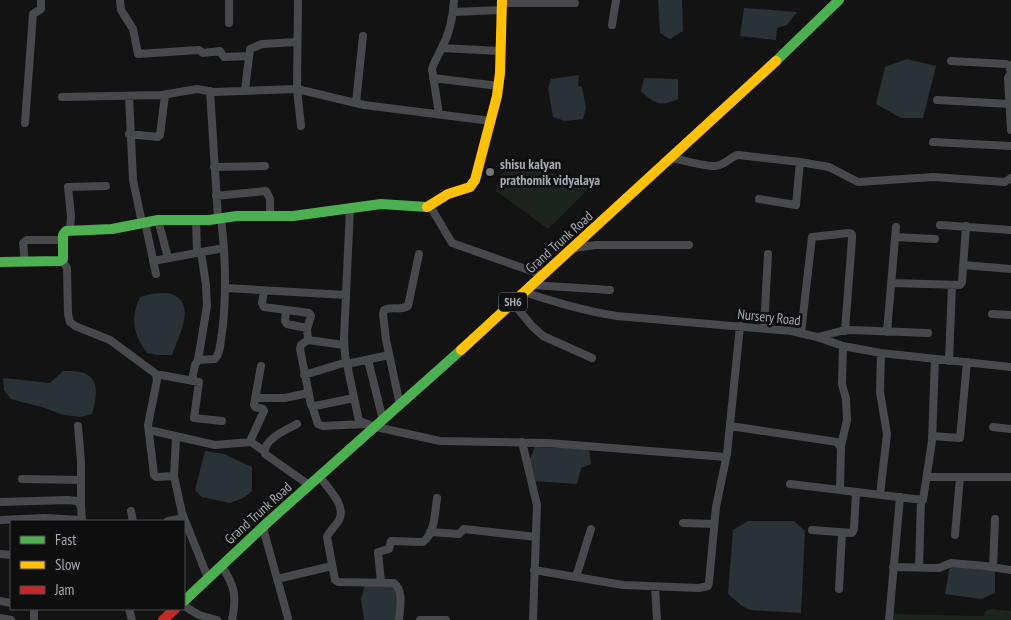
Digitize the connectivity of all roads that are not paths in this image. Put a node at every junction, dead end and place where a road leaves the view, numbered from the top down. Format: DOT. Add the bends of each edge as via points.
graph roads {
  1 [pos="41,0"];
  2 [pos="120,0"];
  3 [pos="229,0"];
  4 [pos="298,0"];
  5 [pos="454,0"];
  6 [pos="616,0"];
  7 [pos="839,0"];
  8 [pos="502,4"];
  9 [pos="575,4"];
  10 [pos="453,12"];
  11 [pos="229,23"];
  12 [pos="612,25"];
  13 [pos="362,36"];
  14 [pos="297,42"];
  15 [pos="442,48"];
  16 [pos="500,51"];
  17 [pos="248,56"];
  18 [pos="950,61"];
  19 [pos="1011,73"];
  20 [pos="434,78"];
  21 [pos="499,86"];
  22 [pos="245,90"];
  23 [pos="297,90"];
  24 [pos="210,91"];
  25 [pos="165,95"];
  26 [pos="129,96"];
  27 [pos="62,97"];
  28 [pos="937,100"];
  29 [pos="356,103"];
  30 [pos="1010,104"];
  31 [pos="439,114"];
  32 [pos="491,121"];
  33 [pos="25,123"];
  34 [pos="301,126"];
  35 [pos="1011,130"];
  36 [pos="129,134"];
  37 [pos="933,142"];
  38 [pos="1011,146"];
  39 [pos="672,158"];
  40 [pos="800,162"];
  41 [pos="264,166"];
  42 [pos="214,167"];
  43 [pos="1011,178"];
  44 [pos="106,186"];
  45 [pos="216,196"];
  46 [pos="758,199"];
  47 [pos="430,206"];
  48 [pos="350,208"];
  49 [pos="270,216"];
  50 [pos="220,218"];
  51 [pos="158,220"];
  52 [pos="196,220"];
  53 [pos="143,223"];
  54 [pos="940,225"];
  55 [pos="966,226"];
  56 [pos="896,227"];
  57 [pos="70,230"];
  58 [pos="1011,230"];
  59 [pos="895,237"];
  60 [pos="935,239"];
  61 [pos="63,240"];
  62 [pos="689,245"];
  63 [pos="224,248"];
  64 [pos="570,249"];
  65 [pos="199,253"];
  66 [pos="419,254"];
  67 [pos="768,254"];
  68 [pos="168,258"];
  69 [pos="62,260"];
  70 [pos="153,261"];
  71 [pos="0,262"];
  72 [pos="25,262"];
  73 [pos="963,265"];
  74 [pos="1011,269"];
  75 [pos="156,274"];
  76 [pos="543,275"];
  77 [pos="891,283"];
  78 [pos="952,285"];
  79 [pos="226,288"];
  80 [pos="528,288"];
  81 [pos="610,290"];
  82 [pos="264,291"];
  83 [pos="346,295"];
  84 [pos="513,302"];
  85 [pos="286,310"];
  86 [pos="992,314"];
  87 [pos="1011,315"];
  88 [pos="740,326"];
  89 [pos="764,328"];
  90 [pos="308,329"];
  91 [pos="845,331"];
  92 [pos="887,332"];
  93 [pos="928,332"];
  94 [pos="801,333"];
  95 [pos="817,337"];
  96 [pos="308,340"];
  97 [pos="344,345"];
  98 [pos="843,346"];
  99 [pos="881,353"];
  100 [pos="389,355"];
  101 [pos="592,358"];
  102 [pos="935,359"];
  103 [pos="198,360"];
  104 [pos="368,360"];
  105 [pos="949,361"];
  106 [pos="966,362"];
  107 [pos="347,363"];
  108 [pos="261,366"];
  109 [pos="1011,367"];
  110 [pos="157,376"];
  111 [pos="304,376"];
  112 [pos="192,380"];
  113 [pos="308,393"];
  114 [pos="255,398"];
  115 [pos="354,398"];
  116 [pos="400,405"];
  117 [pos="312,406"];
  118 [pos="222,421"];
  119 [pos="296,424"];
  120 [pos="375,424"];
  121 [pos="78,426"];
  122 [pos="730,426"];
  123 [pos="994,427"];
  124 [pos="1011,429"];
  125 [pos="148,430"];
  126 [pos="932,436"];
  127 [pos="176,437"];
  128 [pos="251,442"];
  129 [pos="522,442"];
  130 [pos="841,446"];
  131 [pos="264,451"];
  132 [pos="726,457"];
  133 [pos="174,476"];
  134 [pos="319,476"];
  135 [pos="927,477"];
  136 [pos="960,477"];
  137 [pos="1011,477"];
  138 [pos="22,479"];
  139 [pos="81,480"];
  140 [pos="790,484"];
  141 [pos="310,485"];
  142 [pos="840,490"];
  143 [pos="856,492"];
  144 [pos="880,495"];
  145 [pos="437,498"];
  146 [pos="900,498"];
  147 [pos="920,501"];
  148 [pos="0,502"];
  149 [pos="81,506"];
  150 [pos="131,511"];
  151 [pos="184,518"];
  152 [pos="995,519"];
  153 [pos="0,520"];
  154 [pos="82,520"];
  155 [pos="133,520"];
  156 [pos="173,520"];
  157 [pos="185,520"];
  158 [pos="683,523"];
  159 [pos="714,524"];
  160 [pos="263,528"];
  161 [pos="592,529"];
  162 [pos="812,530"];
  163 [pos="430,532"];
  164 [pos="842,533"];
  165 [pos="954,535"];
  166 [pos="536,537"];
  167 [pos="221,566"];
  168 [pos="332,566"];
  169 [pos="893,567"];
  170 [pos="920,567"];
  171 [pos="993,567"];
  172 [pos="534,570"];
  173 [pos="1011,570"];
  174 [pos="576,577"];
  175 [pos="208,578"];
  176 [pos="277,579"];
  177 [pos="381,582"];
  178 [pos="655,587"];
  179 [pos="839,589"];
  180 [pos="185,600"];
  181 [pos="185,607"];
  182 [pos="174,610"];
  183 [pos="288,618"];
  184 [pos="164,620"];
  185 [pos="217,620"];
  186 [pos="232,620"];
  187 [pos="399,620"];
  188 [pos="420,620"];
  189 [pos="446,620"];
  190 [pos="533,620"];
  191 [pos="656,620"];
  192 [pos="889,620"];
  1 -- 33 [label="street" via="41,8 32,14"];
  2 -- 17 [label="street" via="121,10 133,29 138,54 199,50 203,53 221,51 224,57"];
  3 -- 11 [label="street"];
  4 -- 14 [label="street"];
  5 -- 10 [label="street"];
  6 -- 12 [label="street"];
  7 -- 39 [label="main road, Grand Trunk Road / SH6"];
  8 -- 9 [label="street"];
  8 -- 10 [label="street"];
  8 -- 16 [label="main road"];
  10 -- 15 [label="street"];
  13 -- 29 [label="street"];
  14 -- 17 [label="street" via="262,44 250,49"];
  14 -- 23 [label="street"];
  15 -- 16 [label="street"];
  15 -- 20 [label="street" via="432,69"];
  16 -- 21 [label="main road"];
  17 -- 22 [label="street"];
  18 -- 19 [label="street" via="1006,64"];
  19 -- 30 [label="street" via="1008,78"];
  20 -- 21 [label="street"];
  20 -- 31 [label="street"];
  21 -- 32 [label="main road"];
  22 -- 23 [label="street"];
  22 -- 24 [label="street"];
  23 -- 29 [label="street"];
  23 -- 34 [label="street"];
  24 -- 25 [label="street" via="192,89"];
  24 -- 42 [label="street"];
  25 -- 26 [label="street"];
  25 -- 36 [label="street" via="160,135"];
  26 -- 27 [label="street"];
  26 -- 36 [label="street"];
  28 -- 30 [label="street"];
  29 -- 31 [label="street"];
  30 -- 35 [label="street"];
  31 -- 32 [label="street"];
  32 -- 47 [label="main road" via="473,184"];
  36 -- 53 [label="street" via="134,190"];
  37 -- 38 [label="street"];
  39 -- 40 [label="street" via="716,166 738,155"];
  39 -- 64 [label="main road, Grand Trunk Road / SH6"];
  40 -- 43 [label="street" via="833,168 858,182 933,177 1001,182"];
  40 -- 46 [label="street" via="796,204"];
  41 -- 42 [label="street"];
  42 -- 45 [label="street"];
  44 -- 57 [label="street" via="68,188"];
  45 -- 49 [label="street" via="266,191 270,199"];
  45 -- 50 [label="street"];
  47 -- 48 [label="main road" via="381,204"];
  47 -- 76 [label="street" via="452,243"];
  48 -- 49 [label="main road"];
  48 -- 83 [label="street"];
  49 -- 50 [label="main road"];
  50 -- 52 [label="main road"];
  50 -- 63 [label="street"];
  51 -- 52 [label="main road"];
  51 -- 53 [label="main road"];
  51 -- 68 [label="street"];
  52 -- 65 [label="street"];
  53 -- 57 [label="main road" via="112,229"];
  53 -- 70 [label="street"];
  54 -- 55 [label="street"];
  55 -- 58 [label="street"];
  55 -- 73 [label="street"];
  56 -- 59 [label="street"];
  57 -- 61 [label="main road" via="63,232"];
  59 -- 60 [label="street"];
  59 -- 77 [label="street"];
  61 -- 69 [label="main road"];
  61 -- 72 [label="street" via="27,240 23,243"];
  62 -- 64 [label="street" via="592,245"];
  63 -- 65 [label="street"];
  63 -- 79 [label="street"];
  64 -- 76 [label="main road, Grand Trunk Road / SH6"];
  65 -- 68 [label="street"];
  65 -- 103 [label="street" via="208,306"];
  66 -- 100 [label="street" via="408,306 384,310"];
  67 -- 89 [label="street"];
  68 -- 70 [label="street"];
  69 -- 72 [label="main road"];
  69 -- 110 [label="street" via="67,268 70,322 110,340"];
  70 -- 75 [label="street"];
  71 -- 72 [label="main road"];
  73 -- 74 [label="street"];
  73 -- 78 [label="street" via="962,282"];
  76 -- 80 [label="main road, Grand Trunk Road / SH6"];
  77 -- 78 [label="street"];
  77 -- 92 [label="street"];
  78 -- 105 [label="street"];
  79 -- 82 [label="street"];
  79 -- 103 [label="street" via="218,355 215,359"];
  80 -- 81 [label="street"];
  80 -- 84 [label="main road, Grand Trunk Road / SH6"];
  80 -- 88 [label="street, Nursery Road" via="572,308 590,312"];
  82 -- 83 [label="street"];
  82 -- 85 [label="street" via="264,307"];
  83 -- 97 [label="street"];
  84 -- 101 [label="street" via="544,336"];
  84 -- 116 [label="main road, Grand Trunk Road / SH6"];
  85 -- 90 [label="street" via="287,324"];
  85 -- 90 [label="street" via="309,313"];
  86 -- 87 [label="street"];
  88 -- 89 [label="street, Nursery Road"];
  88 -- 122 [label="street"];
  89 -- 94 [label="street, Nursery Road"];
  90 -- 96 [label="street"];
  91 -- 92 [label="street"];
  91 -- 94 [label="street" via="852,239 849,233 812,237"];
  91 -- 95 [label="street"];
  92 -- 93 [label="street"];
  94 -- 95 [label="street, Nursery Road"];
  95 -- 98 [label="street, Nursery Road"];
  96 -- 97 [label="street"];
  96 -- 111 [label="street" via="300,349"];
  97 -- 107 [label="street"];
  98 -- 99 [label="street, Nursery Road"];
  98 -- 130 [label="street" via="842,384 847,420"];
  99 -- 102 [label="street, Nursery Road"];
  99 -- 144 [label="street" via="880,392 887,434"];
  100 -- 104 [label="street"];
  100 -- 116 [label="street"];
  102 -- 105 [label="street, Nursery Road"];
  102 -- 126 [label="street"];
  103 -- 112 [label="street"];
  104 -- 107 [label="street"];
  104 -- 120 [label="street"];
  105 -- 106 [label="street, Nursery Road"];
  106 -- 109 [label="street, Nursery Road"];
  106 -- 126 [label="street" via="960,438"];
  107 -- 111 [label="street"];
  107 -- 115 [label="street"];
  108 -- 114 [label="street"];
  110 -- 112 [label="street"];
  110 -- 125 [label="street"];
  111 -- 113 [label="street"];
  112 -- 118 [label="street" via="199,382 194,418"];
  113 -- 114 [label="street" via="285,398"];
  113 -- 117 [label="street"];
  114 -- 128 [label="street" via="254,406 264,411"];
  115 -- 117 [label="street"];
  115 -- 120 [label="street" via="359,421"];
  116 -- 120 [label="main road, Grand Trunk Road / SH6"];
  117 -- 120 [label="street" via="318,424 323,426"];
  119 -- 131 [label="street" via="269,441"];
  120 -- 129 [label="street" via="440,441"];
  120 -- 134 [label="main road, Grand Trunk Road / SH6"];
  121 -- 139 [label="street"];
  122 -- 130 [label="street" via="837,442"];
  122 -- 132 [label="street"];
  123 -- 124 [label="street"];
  125 -- 127 [label="street"];
  125 -- 133 [label="street" via="154,475"];
  126 -- 135 [label="street"];
  127 -- 128 [label="street" via="216,445"];
  127 -- 133 [label="street"];
  128 -- 131 [label="street"];
  129 -- 132 [label="street"];
  129 -- 166 [label="street" via="537,498"];
  130 -- 142 [label="street"];
  131 -- 141 [label="street"];
  132 -- 159 [label="street"];
  133 -- 151 [label="street"];
  134 -- 141 [label="main road, Grand Trunk Road / SH6"];
  134 -- 168 [label="street" via="340,510 340,519 327,537"];
  135 -- 136 [label="street"];
  135 -- 147 [label="street" via="924,498"];
  136 -- 137 [label="street"];
  136 -- 165 [label="street"];
  138 -- 139 [label="street"];
  139 -- 149 [label="street"];
  140 -- 142 [label="street"];
  141 -- 160 [label="main road, Grand Trunk Road / SH6"];
  142 -- 143 [label="street"];
  143 -- 144 [label="street"];
  143 -- 164 [label="street" via="854,530 850,534"];
  144 -- 146 [label="street"];
  145 -- 163 [label="street"];
  146 -- 147 [label="street"];
  146 -- 169 [label="street"];
  147 -- 170 [label="street"];
  148 -- 149 [label="street" via="68,500"];
  149 -- 154 [label="street"];
  150 -- 155 [label="street"];
  151 -- 156 [label="street"];
  152 -- 171 [label="street"];
  153 -- 154 [label="street"];
  157 -- 175 [label="street"];
  158 -- 159 [label="street"];
  159 -- 178 [label="street" via="708,586"];
  160 -- 167 [label="main road, Grand Trunk Road / SH6"];
  160 -- 176 [label="street"];
  161 -- 174 [label="street"];
  162 -- 164 [label="street"];
  163 -- 166 [label="street" via="459,534 464,529"];
  163 -- 177 [label="street" via="423,542 391,541 389,549 378,552"];
  164 -- 179 [label="street"];
  166 -- 172 [label="street"];
  167 -- 175 [label="main road, Grand Trunk Road / SH6"];
  167 -- 186 [label="street" via="235,593"];
  168 -- 176 [label="street"];
  168 -- 177 [label="street" via="338,582"];
  169 -- 170 [label="street"];
  169 -- 192 [label="street"];
  170 -- 171 [label="street" via="941,567 951,563"];
  171 -- 173 [label="street"];
  172 -- 174 [label="street"];
  172 -- 190 [label="street"];
  174 -- 178 [label="street"];
  175 -- 180 [label="main road, Grand Trunk Road / SH6"];
  176 -- 183 [label="street"];
  177 -- 187 [label="street" via="398,586"];
  178 -- 191 [label="street"];
  181 -- 185 [label="street"];
  182 -- 184 [label="main road"];
  188 -- 189 [label="street"];
}
